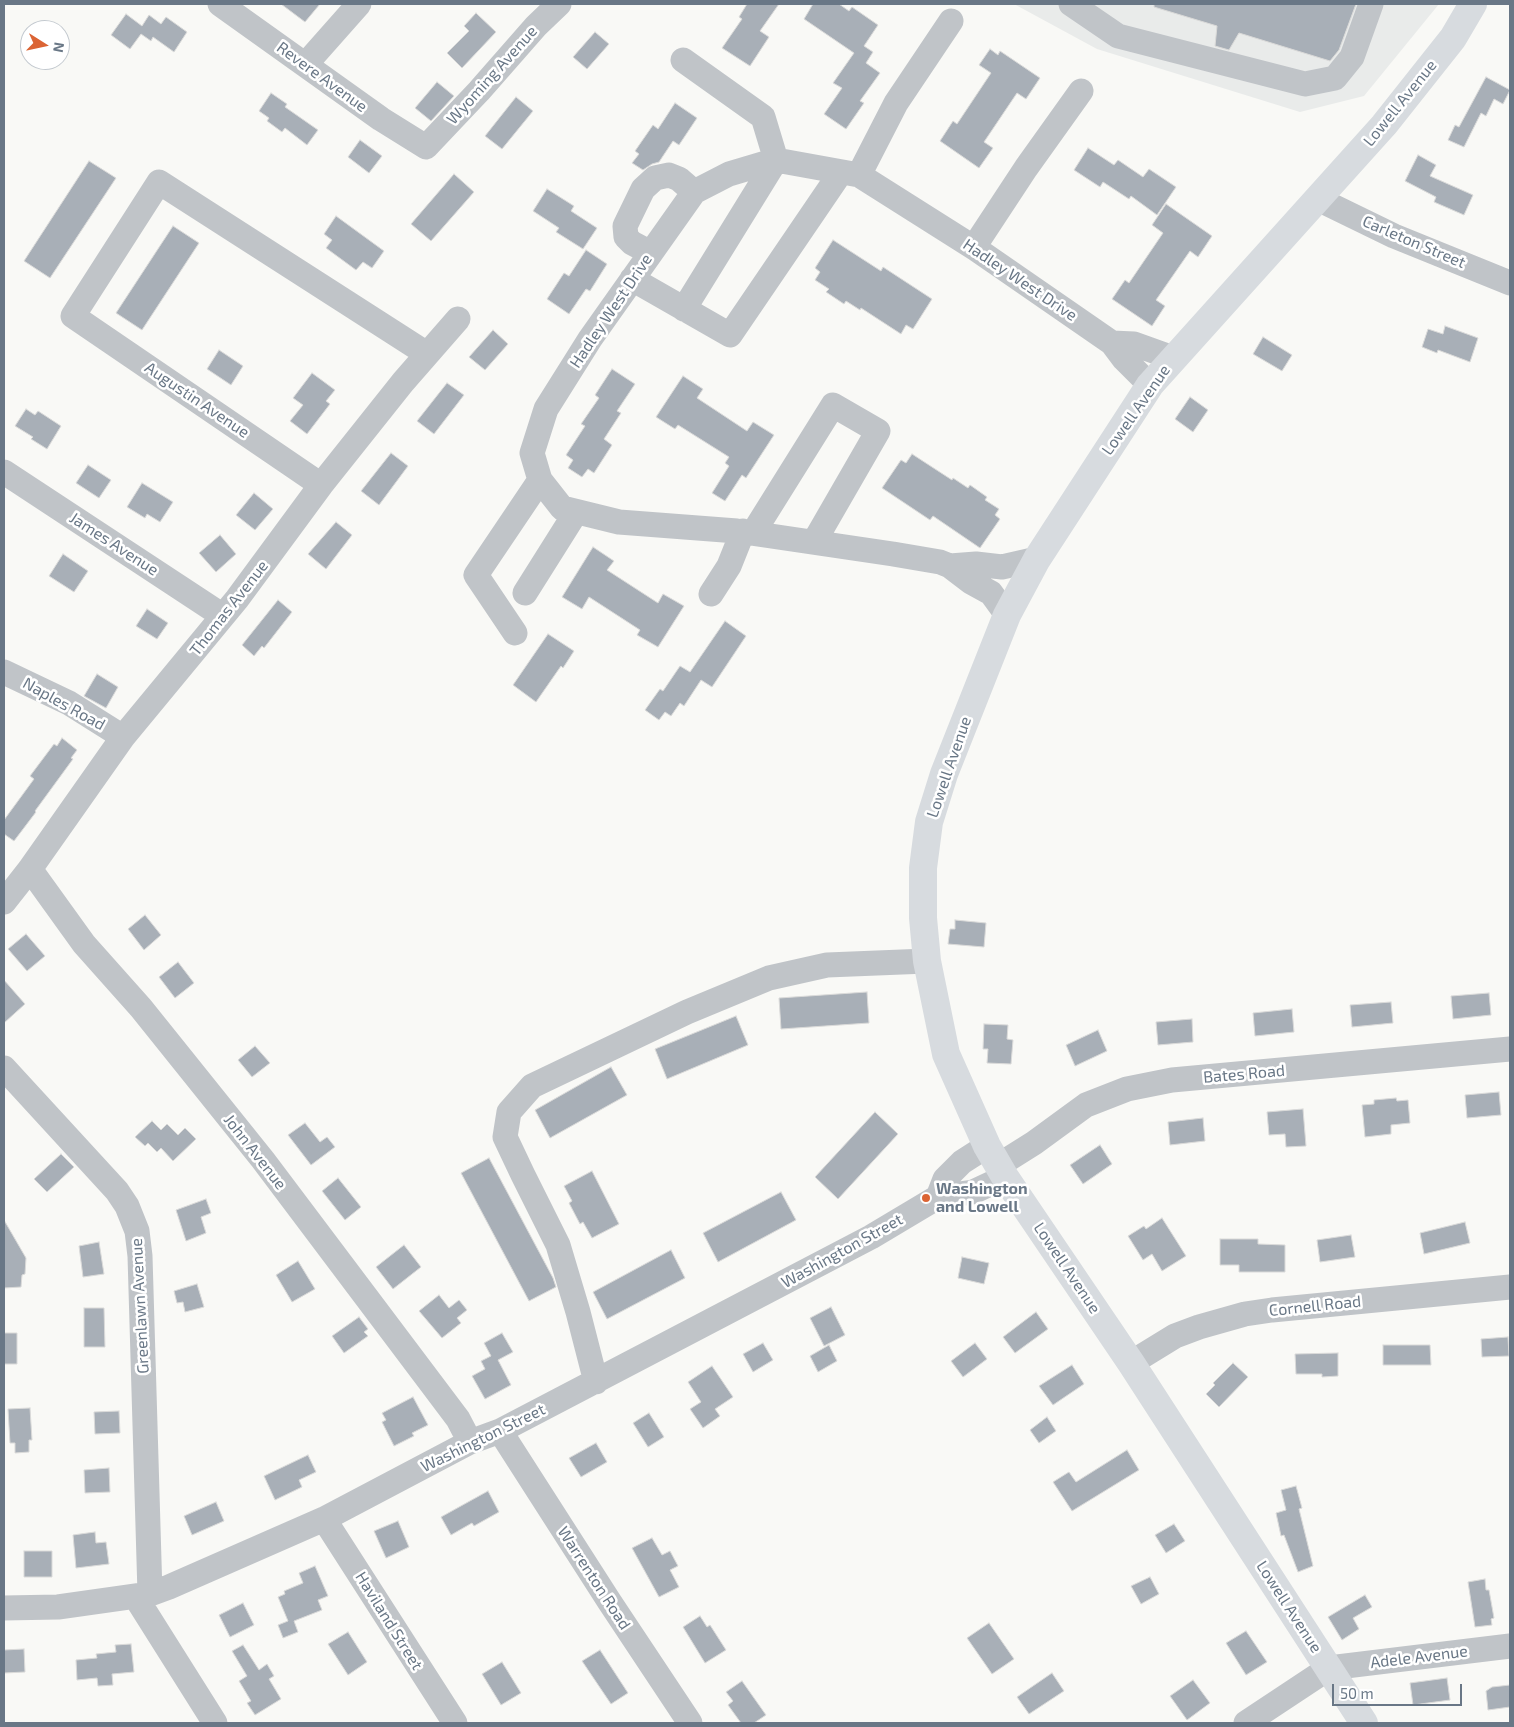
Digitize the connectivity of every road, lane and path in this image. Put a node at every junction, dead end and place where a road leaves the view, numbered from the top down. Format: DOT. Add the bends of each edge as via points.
graph roads {
  1 [pos="220,4"];
  2 [pos="359,4"];
  3 [pos="559,4"];
  4 [pos="1071,4"];
  5 [pos="1371,4"];
  6 [pos="1473,4"];
  7 [pos="951,21"];
  8 [pos="683,60"];
  9 [pos="305,65"];
  10 [pos="1081,90"];
  11 [pos="426,147"];
  12 [pos="776,160"];
  13 [pos="850,174"];
  14 [pos="694,192"];
  15 [pos="1318,199"];
  16 [pos="974,247"];
  17 [pos="650,253"];
  18 [pos="632,279"];
  19 [pos="1510,283"];
  20 [pos="684,309"];
  21 [pos="458,318"];
  22 [pos="1112,342"];
  23 [pos="427,354"];
  24 [pos="1173,358"];
  25 [pos="1150,385"];
  26 [pos="4,472"];
  27 [pos="540,480"];
  28 [pos="321,485"];
  29 [pos="576,512"];
  30 [pos="748,532"];
  31 [pos="814,542"];
  32 [pos="1037,559"];
  33 [pos="950,566"];
  34 [pos="525,593"];
  35 [pos="711,594"];
  36 [pos="1007,615"];
  37 [pos="223,616"];
  38 [pos="515,633"];
  39 [pos="4,672"];
  40 [pos="123,738"];
  41 [pos="30,869"];
  42 [pos="4,902"];
  43 [pos="927,961"];
  44 [pos="1510,1049"];
  45 [pos="4,1068"];
  46 [pos="997,1163"];
  47 [pos="938,1197"];
  48 [pos="1510,1287"];
  49 [pos="1131,1363"];
  50 [pos="596,1382"];
  51 [pos="500,1431"];
  52 [pos="470,1442"];
  53 [pos="324,1519"];
  54 [pos="143,1595"];
  55 [pos="4,1608"];
  56 [pos="1510,1646"];
  57 [pos="1329,1668"];
  58 [pos="215,1723"];
  59 [pos="455,1723"];
  60 [pos="690,1723"];
  61 [pos="1246,1723"];
  62 [pos="1364,1723"];
  1 -- 9 [label="street, Revere Avenue"];
  2 -- 9 [label="street"];
  3 -- 11 [label="street, Wyoming Avenue"];
  4 -- 5 [label="street" via="1118,36 1305,84 1335,78 1341,71 1352,57"];
  6 -- 15 [label="main road, Lowell Avenue" via="1452,38 1384,125"];
  7 -- 13 [label="street"];
  8 -- 12 [label="street" via="764,117"];
  9 -- 11 [label="street, Revere Avenue"];
  10 -- 16 [label="street"];
  12 -- 13 [label="street, Hadley West Drive"];
  12 -- 14 [label="street, Hadley West Drive" via="729,174"];
  12 -- 20 [label="street"];
  13 -- 16 [label="street, Hadley West Drive"];
  13 -- 20 [label="street" via="730,335"];
  14 -- 17 [label="street, Hadley West Drive"];
  14 -- 17 [label="street" via="669,176 655,178 643,189 625,226 626,237"];
  15 -- 19 [label="street, Carleton Street" via="1394,236"];
  15 -- 24 [label="main road, Lowell Avenue"];
  16 -- 22 [label="street, Hadley West Drive"];
  17 -- 18 [label="street, Hadley West Drive"];
  18 -- 20 [label="street"];
  18 -- 27 [label="street, Hadley West Drive" via="546,409 532,453"];
  21 -- 23 [label="street, Thomas Avenue"];
  22 -- 24 [label="street, Hadley West Drive" via="1134,344"];
  22 -- 25 [label="street, Hadley West Drive"];
  23 -- 28 [label="street, Thomas Avenue"];
  23 -- 28 [label="street, Augustin Avenue" via="160,182 73,316"];
  24 -- 25 [label="main road, Lowell Avenue"];
  25 -- 32 [label="main road, Lowell Avenue"];
  26 -- 37 [label="street, James Avenue"];
  27 -- 29 [label="street, Hadley West Drive" via="562,508"];
  27 -- 38 [label="street" via="476,575"];
  28 -- 37 [label="street, Thomas Avenue"];
  29 -- 30 [label="street, Hadley West Drive" via="619,522"];
  29 -- 34 [label="street"];
  30 -- 31 [label="street, Hadley West Drive"];
  30 -- 31 [label="street" via="833,406 878,431"];
  30 -- 35 [label="street"];
  31 -- 33 [label="street, Hadley West Drive"];
  32 -- 33 [label="street, Hadley West Drive" via="1002,567"];
  32 -- 36 [label="main road, Lowell Avenue"];
  33 -- 36 [label="street, Hadley West Drive" via="991,593"];
  36 -- 43 [label="main road, Lowell Avenue" via="944,774 929,822 922,868"];
  37 -- 40 [label="street, Thomas Avenue"];
  39 -- 40 [label="street, Naples Road" via="69,703"];
  40 -- 41 [label="street, Thomas Avenue"];
  41 -- 42 [label="street, Thomas Avenue"];
  41 -- 52 [label="street, John Avenue" via="84,944 141,1008 263,1160 458,1419"];
  43 -- 46 [label="main road, Lowell Avenue" via="946,1054"];
  43 -- 50 [label="street" via="826,965 769,978 687,1012 532,1086 509,1112 505,1137 558,1245"];
  44 -- 46 [label="street, Bates Road" via="1172,1080 1126,1089 1086,1106 1034,1143"];
  45 -- 54 [label="street, Greenlawn Avenue" via="117,1191 137,1231 140,1256"];
  46 -- 47 [label="street, Washington Street" via="973,1192"];
  46 -- 47 [label="street" via="962,1162 945,1179"];
  46 -- 49 [label="main road, Lowell Avenue"];
  47 -- 50 [label="street, Washington Street" via="871,1237"];
  48 -- 49 [label="street, Cornell Road" via="1245,1314 1175,1336"];
  49 -- 57 [label="main road, Lowell Avenue"];
  50 -- 51 [label="street, Washington Street"];
  51 -- 52 [label="street, Washington Street"];
  51 -- 60 [label="street, Warrenton Road"];
  52 -- 53 [label="street, Washington Street"];
  53 -- 54 [label="street, Washington Street" via="177,1584"];
  53 -- 59 [label="street, Haviland Street"];
  54 -- 55 [label="street, Washington Street" via="58,1607"];
  54 -- 58 [label="street"];
  56 -- 57 [label="street, Adele Avenue"];
  57 -- 61 [label="street"];
  57 -- 62 [label="main road, Lowell Avenue"];
}
